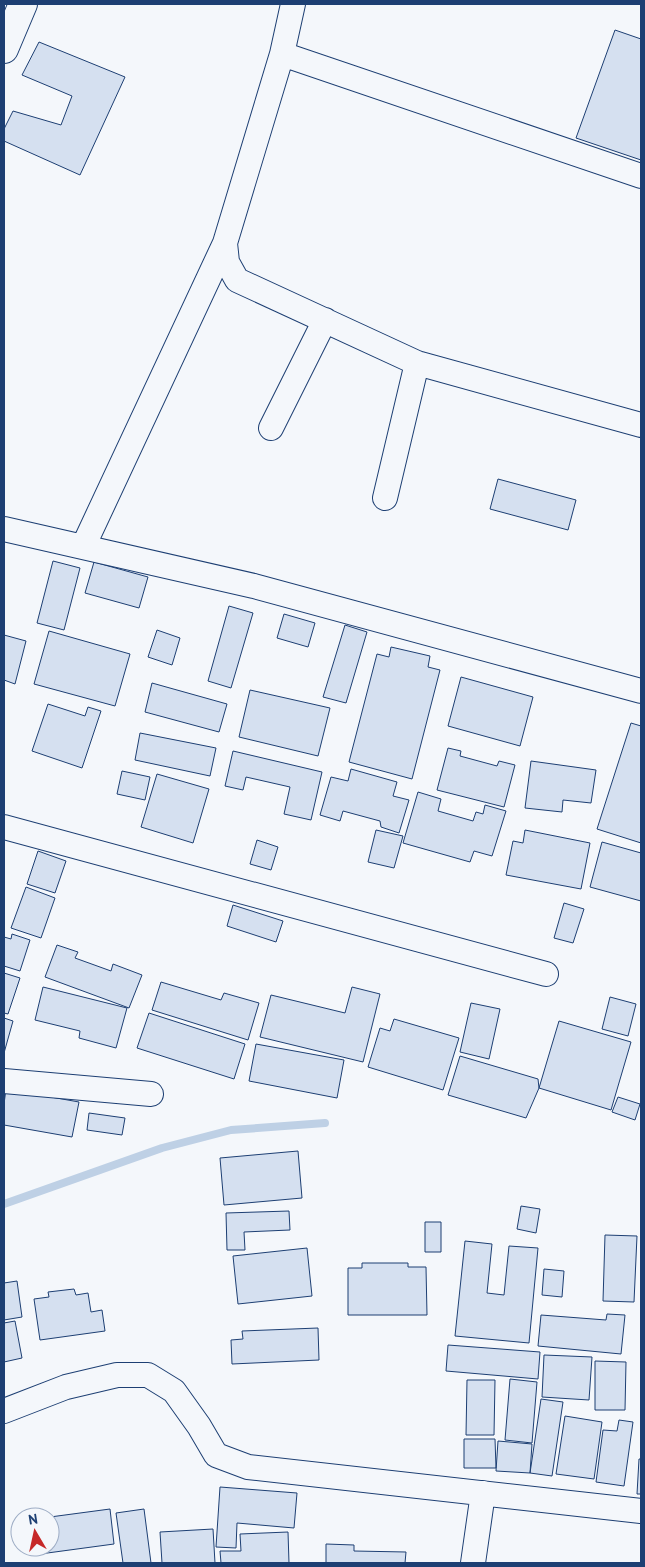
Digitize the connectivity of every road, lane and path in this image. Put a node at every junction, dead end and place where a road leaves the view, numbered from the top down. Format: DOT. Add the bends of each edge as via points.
graph roads {
  1 [pos="23,4"];
  2 [pos="293,4"];
  3 [pos="4,50"];
  4 [pos="282,54"];
  5 [pos="641,176"];
  6 [pos="225,243"];
  7 [pos="325,320"];
  8 [pos="418,363"];
  9 [pos="641,425"];
  10 [pos="271,428"];
  11 [pos="385,498"];
  12 [pos="4,529"];
  13 [pos="83,547"];
  14 [pos="641,691"];
  15 [pos="4,827"];
  16 [pos="546,974"];
  17 [pos="4,1082"];
  18 [pos="151,1094"];
  19 [pos="4,1411"];
  20 [pos="483,1493"];
  21 [pos="641,1511"];
  22 [pos="473,1563"];
  1 -- 3 [label="street"];
  2 -- 4 [label="street"];
  4 -- 5 [label="street"];
  4 -- 6 [label="street"];
  6 -- 7 [label="street" via="227,262 237,280"];
  6 -- 13 [label="street"];
  7 -- 8 [label="street"];
  7 -- 10 [label="street"];
  8 -- 9 [label="street"];
  8 -- 11 [label="street"];
  12 -- 13 [label="street"];
  13 -- 14 [label="street" via="254,586"];
  15 -- 16 [label="street"];
  17 -- 18 [label="street"];
  19 -- 20 [label="street" via="66,1386 117,1375 148,1375 174,1391 216,1455 248,1467"];
  20 -- 21 [label="street"];
  20 -- 22 [label="street"];
}
